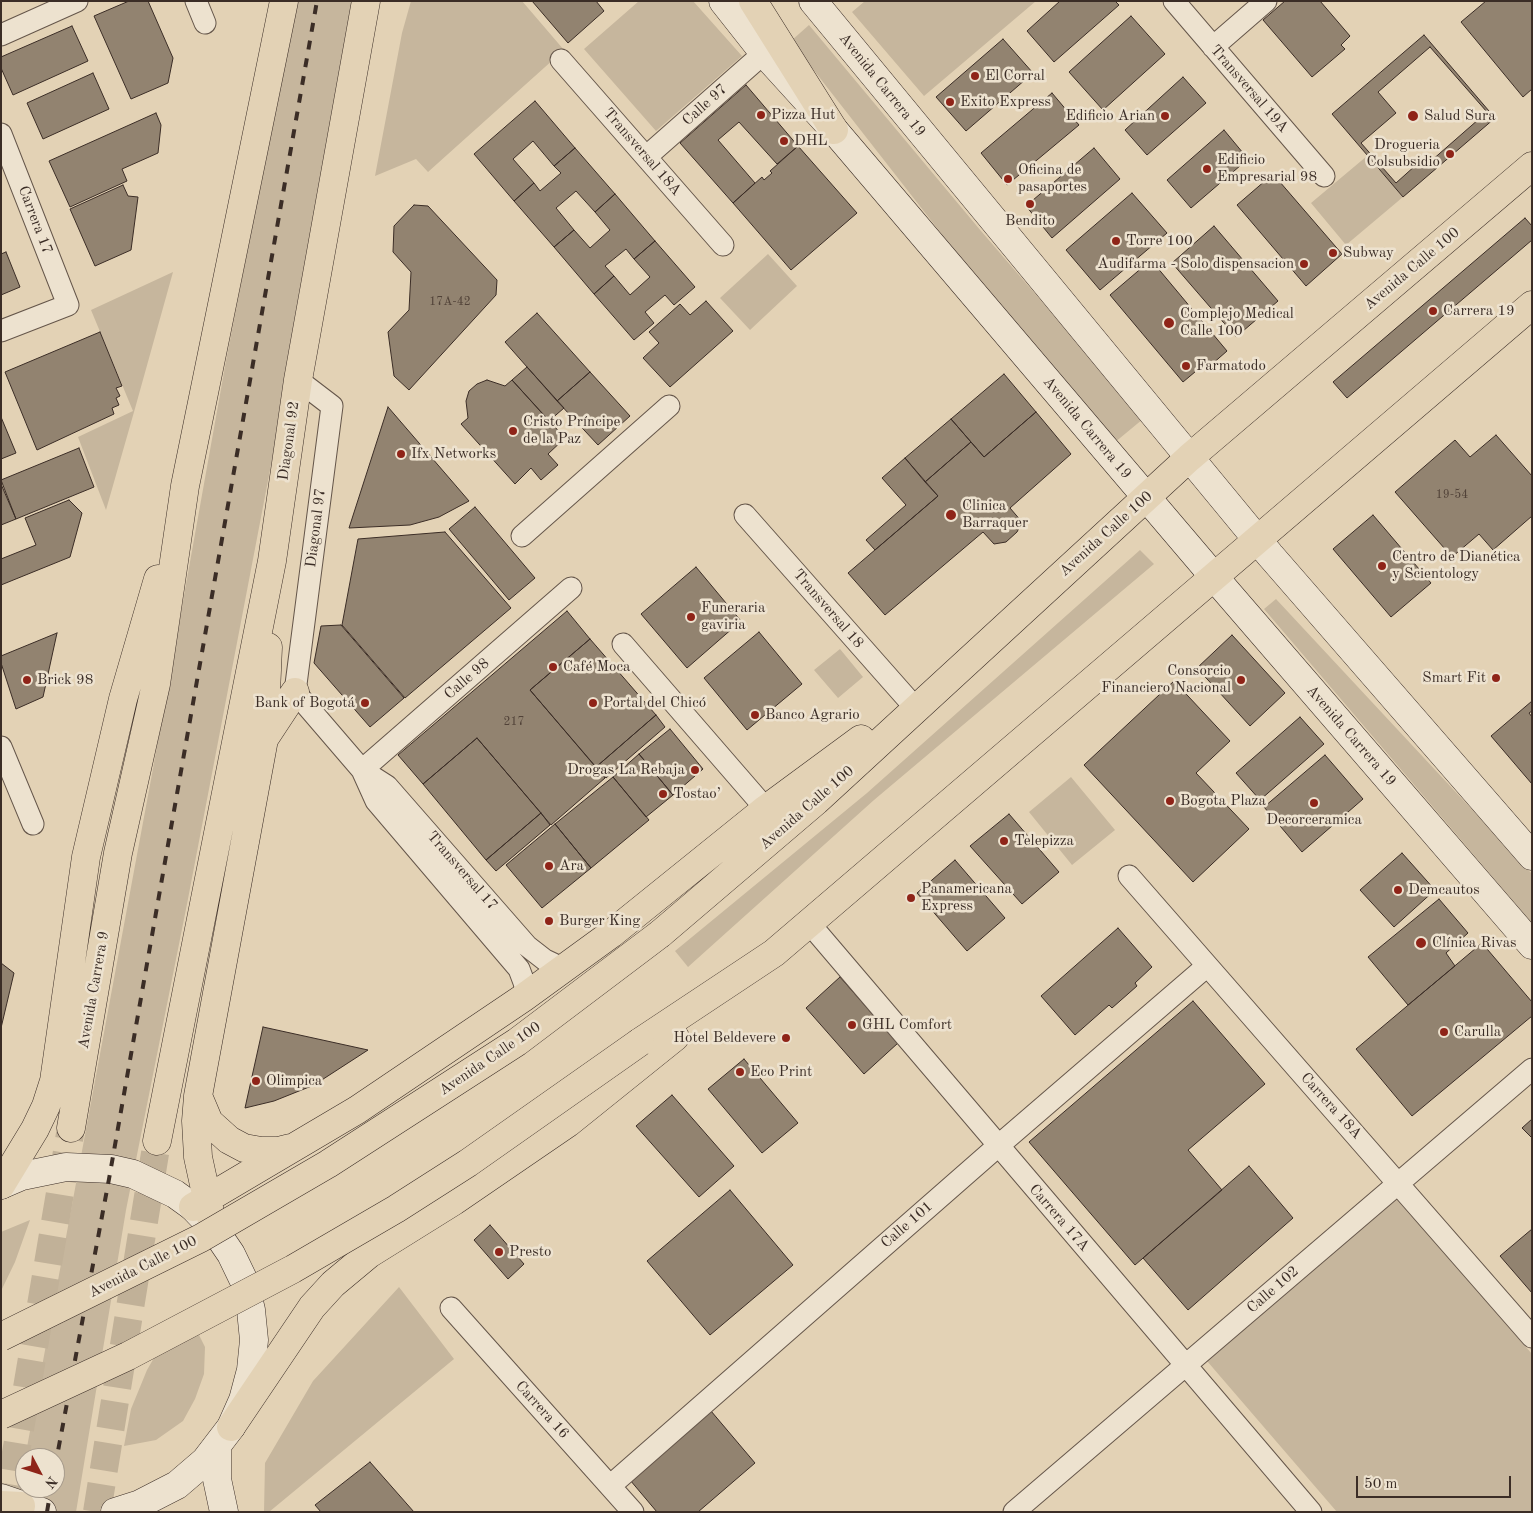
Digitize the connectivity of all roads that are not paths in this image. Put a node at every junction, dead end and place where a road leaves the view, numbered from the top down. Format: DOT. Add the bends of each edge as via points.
graph roads {
  1 [pos="77,1"];
  2 [pos="196,1"];
  3 [pos="372,1"];
  4 [pos="723,1"];
  5 [pos="753,1"];
  6 [pos="1174,1"];
  7 [pos="1266,1"];
  8 [pos="820,4"];
  9 [pos="283,5"];
  10 [pos="364,14"];
  11 [pos="205,23"];
  12 [pos="1,35"];
  13 [pos="1213,47"];
  14 [pos="764,52"];
  15 [pos="561,60"];
  16 [pos="834,130"];
  17 [pos="1,134"];
  18 [pos="646,157"];
  19 [pos="1532,166"];
  20 [pos="1324,176"];
  21 [pos="723,244"];
  22 [pos="1532,305"];
  23 [pos="1,331"];
  24 [pos="298,380"];
  25 [pos="669,406"];
  26 [pos="1189,458"];
  27 [pos="185,486"];
  28 [pos="1146,498"];
  29 [pos="746,515"];
  30 [pos="522,536"];
  31 [pos="1257,540"];
  32 [pos="272,561"];
  33 [pos="1214,577"];
  34 [pos="571,588"];
  35 [pos="623,644"];
  36 [pos="971,658"];
  37 [pos="295,692"];
  38 [pos="910,703"];
  39 [pos="264,739"];
  40 [pos="1,747"];
  41 [pos="362,770"];
  42 [pos="766,810"];
  43 [pos="33,824"];
  44 [pos="1532,856"];
  45 [pos="1129,876"];
  46 [pos="809,923"];
  47 [pos="1532,945"];
  48 [pos="774,953"];
  49 [pos="1207,966"];
  50 [pos="564,969"];
  51 [pos="523,998"];
  52 [pos="1532,1069"];
  53 [pos="198,1096"];
  54 [pos="71,1128"];
  55 [pos="310,1139"];
  56 [pos="157,1140"];
  57 [pos="998,1146"];
  58 [pos="1398,1183"];
  59 [pos="1,1185"];
  60 [pos="200,1204"];
  61 [pos="451,1308"];
  62 [pos="1,1337"];
  63 [pos="1532,1337"];
  64 [pos="1185,1365"];
  65 [pos="1,1415"];
  66 [pos="224,1437"];
  67 [pos="610,1486"];
  68 [pos="115,1512"];
  69 [pos="224,1512"];
  70 [pos="633,1512"];
  71 [pos="1014,1512"];
  72 [pos="1311,1512"];
  1 -- 12 [label="street"];
  2 -- 11 [label="street"];
  3 -- 10 [label="main road"];
  4 -- 14 [label="main road, Avenida Carrera 19"];
  5 -- 16 [label="main road"];
  6 -- 13 [label="street, Transversal 19A"];
  7 -- 13 [label="street"];
  8 -- 26 [label="main road, Avenida Carrera 19"];
  9 -- 27 [label="main road"];
  10 -- 24 [label="main road, Diagonal 92"];
  13 -- 20 [label="street, Transversal 19A"];
  14 -- 16 [label="main road, Avenida Carrera 19"];
  14 -- 18 [label="street, Calle 97"];
  15 -- 18 [label="street, Transversal 18A"];
  16 -- 28 [label="main road, Avenida Carrera 19"];
  17 -- 23 [label="street, Carrera 17" via="68,305"];
  18 -- 21 [label="street, Transversal 18A"];
  19 -- 26 [label="main road, Avenida Calle 100"];
  22 -- 31 [label="main road"];
  24 -- 32 [label="main road, Diagonal 92"];
  24 -- 37 [label="street, Diagonal 97" via="332,406"];
  25 -- 30 [label="street"];
  26 -- 28 [label="main road, Avenida Calle 100"];
  26 -- 31 [label="main road, Avenida Carrera 19"];
  27 -- 54 [label="main road, Avenida Carrera 9" via="156,684 118,853"];
  27 -- 59 [label="main road" via="123,699 86,857 54,1081 35,1129"];
  28 -- 33 [label="main road, Avenida Carrera 19"];
  28 -- 36 [label="main road, Avenida Calle 100"];
  29 -- 38 [label="street, Transversal 18"];
  31 -- 33 [label="main road"];
  31 -- 44 [label="main road, Avenida Carrera 19"];
  32 -- 39 [label="main road"];
  32 -- 56 [label="main road, Diagonal 92"];
  33 -- 46 [label="main road"];
  33 -- 47 [label="main road, Avenida Carrera 19"];
  34 -- 41 [label="street, Calle 98"];
  35 -- 42 [label="street"];
  36 -- 38 [label="main road"];
  36 -- 62 [label="main road, Avenida Calle 100, bridge" via="816,801 660,934 517,1042 328,1164 201,1238"];
  37 -- 39 [label="main road"];
  37 -- 41 [label="street, Transversal 17"];
  38 -- 42 [label="main road"];
  39 -- 53 [label="main road"];
  40 -- 43 [label="street"];
  41 -- 50 [label="street, Transversal 17" via="387,786 527,946"];
  41 -- 51 [label="street, Transversal 17" via="376,802 519,969 525,985"];
  42 -- 50 [label="main road"];
  45 -- 49 [label="street, Carrera 18A"];
  46 -- 48 [label="main road"];
  46 -- 57 [label="street, Carrera 17A"];
  48 -- 65 [label="main road, bridge" via="640,1042 525,1125 370,1224 182,1328"];
  48 -- 66 [label="main road" via="568,1123 369,1254 334,1284 307,1315"];
  49 -- 57 [label="street, Calle 101"];
  49 -- 58 [label="street, Carrera 18A"];
  50 -- 51 [label="main road"];
  51 -- 55 [label="main road"];
  52 -- 58 [label="street, Calle 102"];
  53 -- 55 [label="main road" via="206,1116 218,1132 244,1148 278,1151"];
  53 -- 60 [label="main road"];
  55 -- 60 [label="main road"];
  57 -- 64 [label="street, Carrera 17A"];
  57 -- 67 [label="street, Calle 101"];
  58 -- 63 [label="street, Carrera 18A"];
  58 -- 64 [label="street, Calle 102"];
  59 -- 60 [label="main road" via="44,1170 66,1167 110,1169 155,1183"];
  60 -- 66 [label="main road" via="244,1281 251,1310 252,1370 244,1400"];
  61 -- 67 [label="street, Carrera 16"];
  64 -- 71 [label="street, Calle 102"];
  64 -- 72 [label="street, Carrera 17A"];
  66 -- 68 [label="main road" via="192,1474 177,1485 140,1504"];
  66 -- 69 [label="main road" via="217,1479"];
  67 -- 70 [label="street, Carrera 16"];
}
